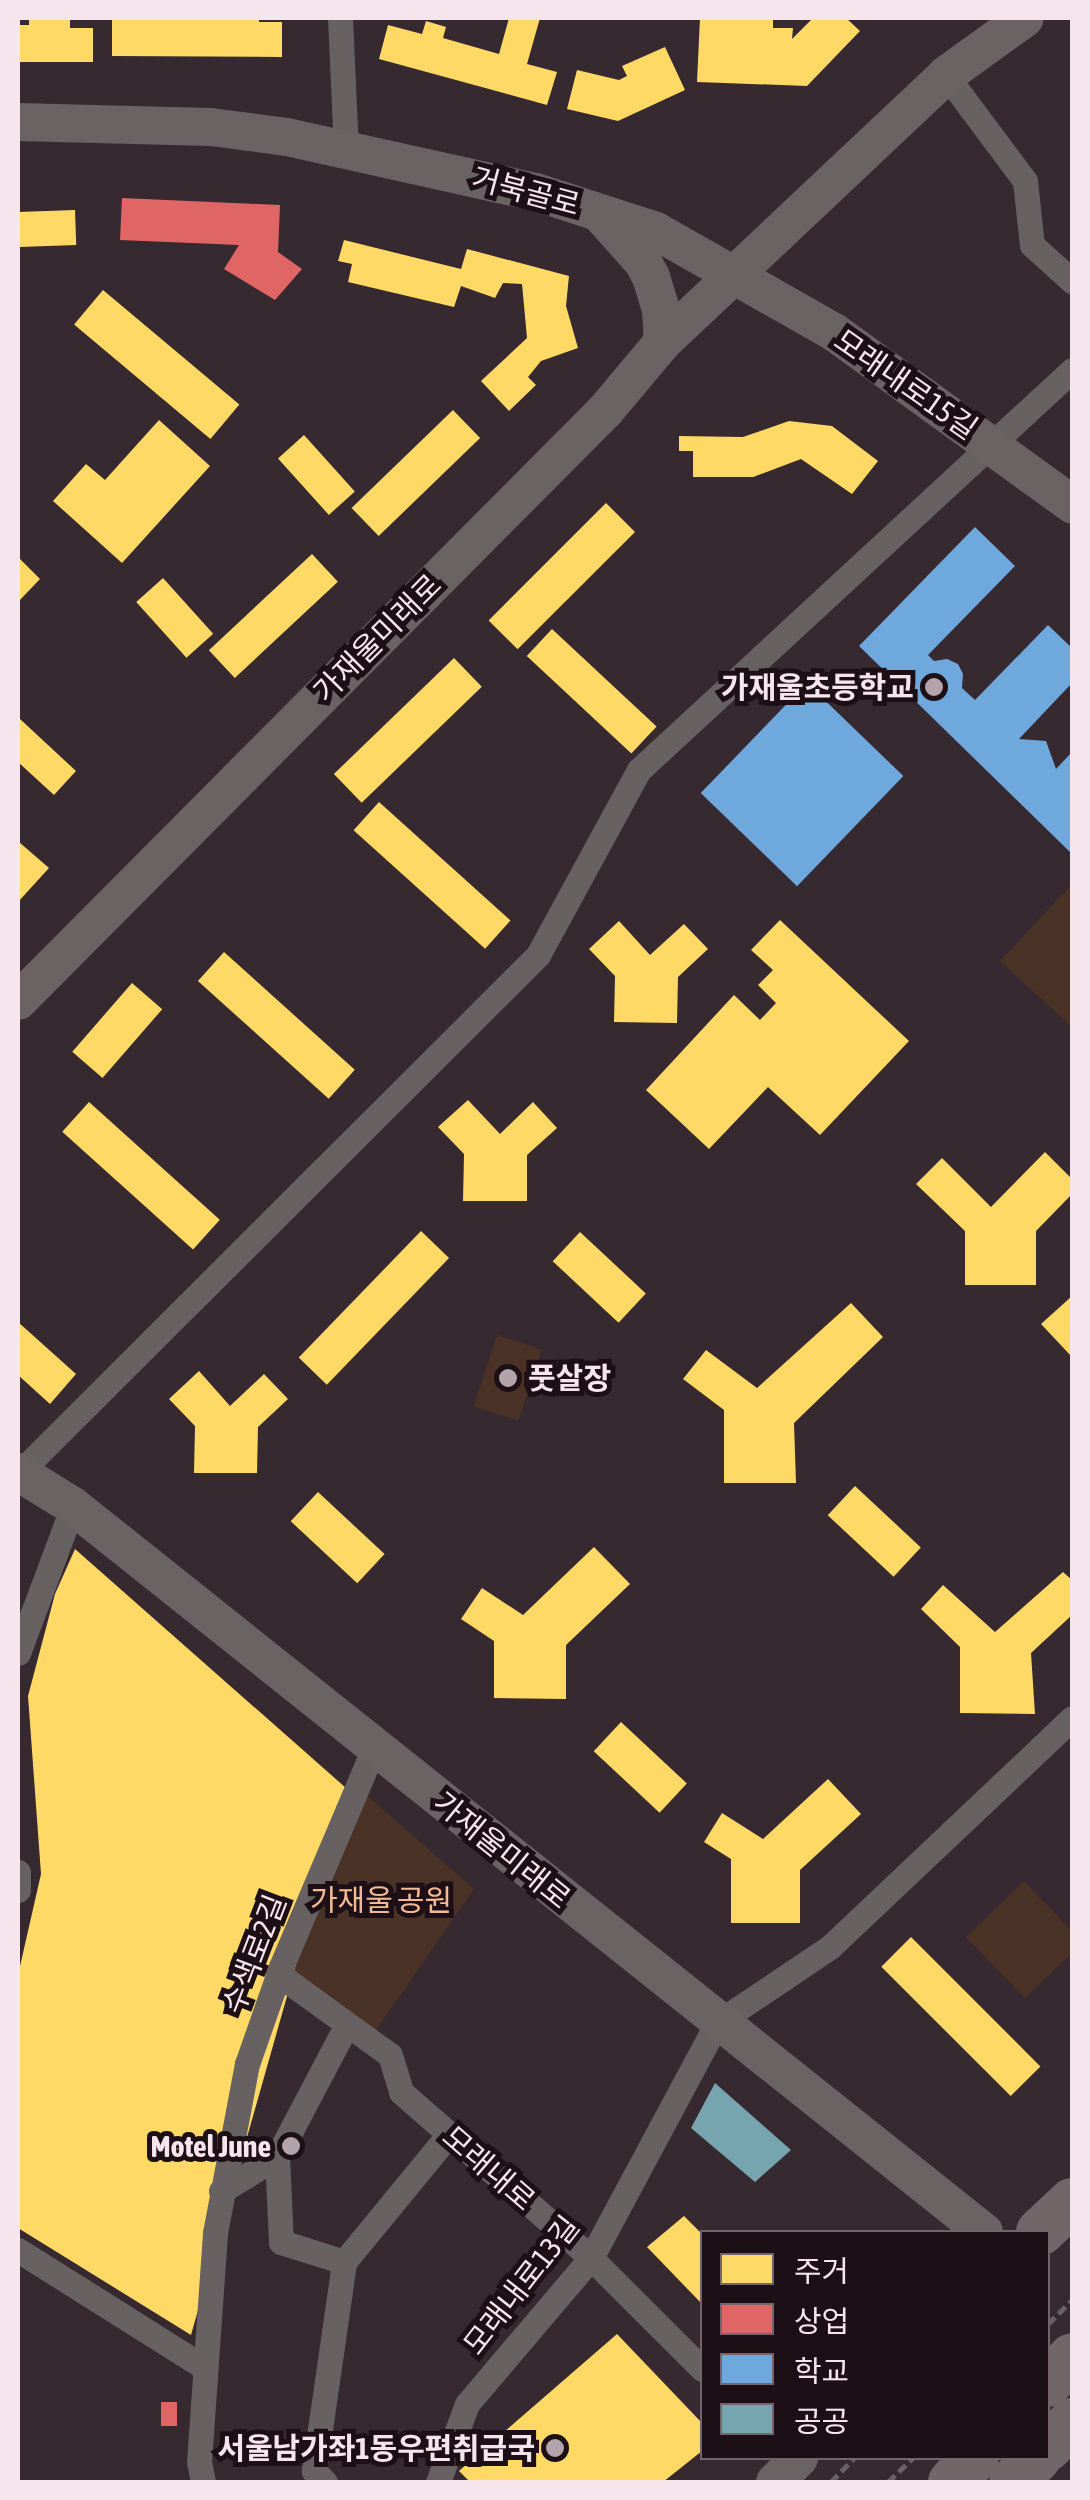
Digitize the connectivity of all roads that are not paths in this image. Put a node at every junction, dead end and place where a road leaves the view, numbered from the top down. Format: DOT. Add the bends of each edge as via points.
graph roads {
  1 [pos="340,18"];
  2 [pos="1024,18"];
  3 [pos="946,74"];
  4 [pos="18,122"];
  5 [pos="346,150"];
  6 [pos="596,210"];
  7 [pos="734,273"];
  8 [pos="1072,281"];
  9 [pos="663,342"];
  10 [pos="1072,370"];
  11 [pos="990,443"];
  12 [pos="1072,504"];
  13 [pos="18,1001"];
  14 [pos="18,1472"];
  15 [pos="74,1506"];
  16 [pos="18,1652"];
  17 [pos="1072,1718"];
  18 [pos="374,1748"];
  19 [pos="18,1872"];
  20 [pos="18,1890"];
  21 [pos="278,1974"];
  22 [pos="717,2023"];
  23 [pos="348,2024"];
  24 [pos="450,2132"];
  25 [pos="277,2157"];
  26 [pos="1072,2179"];
  27 [pos="221,2192"];
  28 [pos="1072,2202"];
  29 [pos="981,2230"];
  30 [pos="1019,2230"];
  31 [pos="1042,2230"];
  32 [pos="18,2250"];
  33 [pos="591,2258"];
  34 [pos="344,2262"];
  35 [pos="1072,2358"];
  36 [pos="204,2367"];
  37 [pos="700,2368"];
  38 [pos="1050,2381"];
  39 [pos="1072,2422"];
  40 [pos="1050,2445"];
  41 [pos="972,2460"];
  42 [pos="1035,2460"];
  43 [pos="203,2482"];
  44 [pos="325,2482"];
  45 [pos="438,2482"];
  46 [pos="952,2482"];
  47 [pos="1013,2482"];
  1 -- 5 [label="street"];
  2 -- 3 [label="main road"];
  3 -- 7 [label="main road"];
  3 -- 8 [label="street" via="1024,180 1032,245"];
  4 -- 5 [label="main road, 거북골로" via="212,128"];
  5 -- 6 [label="main road, 거북골로"];
  6 -- 7 [label="main road, 거북골로" via="656,231"];
  6 -- 9 [label="main road" via="643,262 658,296"];
  7 -- 9 [label="main road, 가재울미래로"];
  7 -- 11 [label="main road, 모래내로15길" via="834,332"];
  9 -- 13 [label="main road, 가재울미래로" via="604,411"];
  10 -- 11 [label="street"];
  11 -- 12 [label="main road, 모래내로15길"];
  11 -- 14 [label="street" via="639,770 538,955"];
  14 -- 15 [label="main road, 가재울미래로"];
  15 -- 16 [label="street"];
  15 -- 18 [label="main road, 가재울미래로"];
  17 -- 22 [label="street" via="830,1947"];
  18 -- 21 [label="street, 수색로2길"];
  18 -- 22 [label="main road, 가재울미래로"];
  19 -- 20 [label="street"];
  21 -- 23 [label="street, 모래내로"];
  21 -- 27 [label="street, 수색로2길" via="246,2064"];
  22 -- 29 [label="main road, 가재울미래로"];
  22 -- 33 [label="street, 모래내로13길"];
  23 -- 24 [label="street, 모래내로" via="390,2054 401,2092"];
  23 -- 25 [label="street"];
  24 -- 33 [label="street, 모래내로"];
  24 -- 34 [label="street"];
  25 -- 27 [label="street"];
  25 -- 34 [label="street" via="281,2242"];
  26 -- 30 [label="main road"];
  27 -- 36 [label="street, 수색로2길"];
  28 -- 31 [label="highway"];
  32 -- 36 [label="street"];
  33 -- 37 [label="street, 모래내로"];
  33 -- 45 [label="street, 모래내로13길" via="467,2404"];
  34 -- 44 [label="street" via="314,2471"];
  35 -- 38 [label="highway"];
  36 -- 43 [label="street, 수색로2길"];
  39 -- 40 [label="highway"];
  41 -- 46 [label="highway"];
  42 -- 47 [label="highway"];
}
